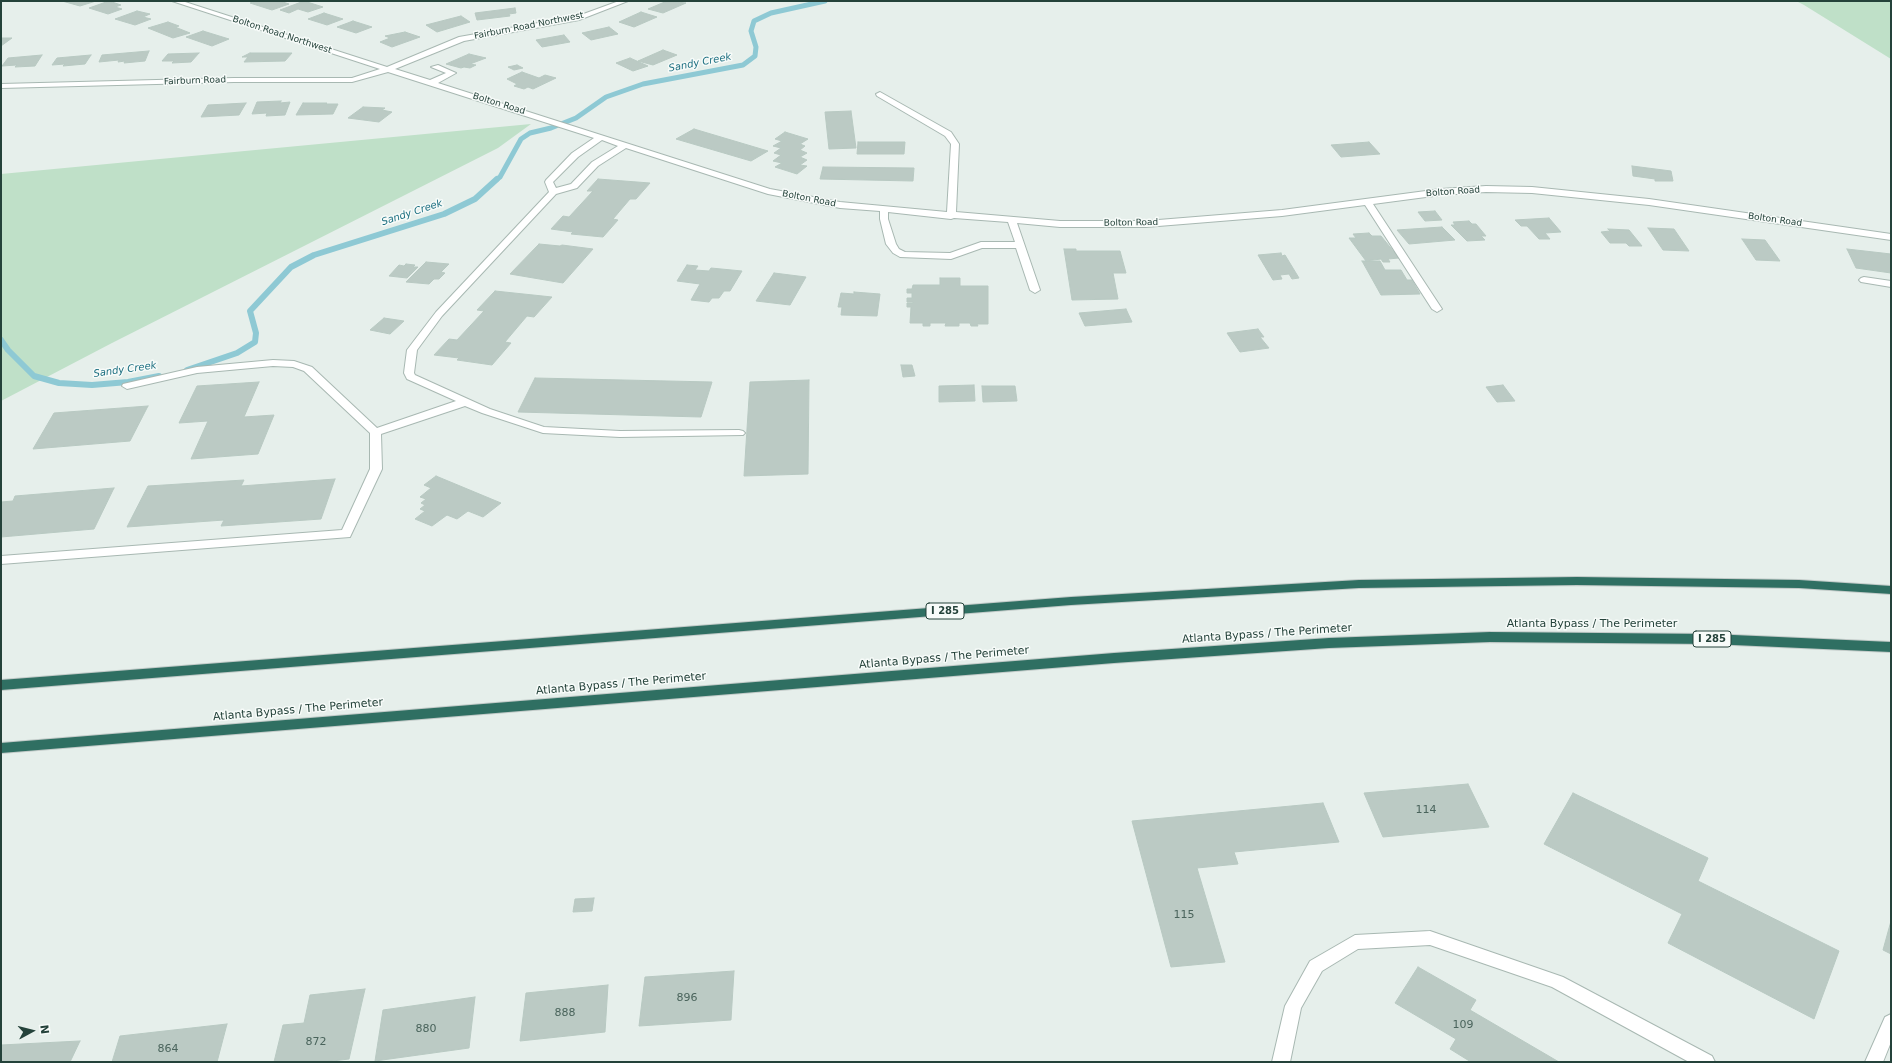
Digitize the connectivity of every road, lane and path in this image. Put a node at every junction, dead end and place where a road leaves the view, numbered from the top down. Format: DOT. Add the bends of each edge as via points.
graph roads {
  1 [pos="175,1"];
  2 [pos="625,1"];
  3 [pos="435,67"];
  4 [pos="388,69"];
  5 [pos="431,83"];
  6 [pos="1,86"];
  7 [pos="880,94"];
  8 [pos="601,137"];
  9 [pos="625,145"];
  10 [pos="568,163"];
  11 [pos="593,166"];
  12 [pos="553,192"];
  13 [pos="1368,202"];
  14 [pos="884,210"];
  15 [pos="952,216"];
  16 [pos="1012,221"];
  17 [pos="1891,237"];
  18 [pos="1021,246"];
  19 [pos="1864,280"];
  20 [pos="1891,284"];
  21 [pos="1035,290"];
  22 [pos="1437,309"];
  23 [pos="127,386"];
  24 [pos="465,402"];
  25 [pos="375,432"];
  26 [pos="739,433"];
  27 [pos="1,560"];
  28 [pos="1891,590"];
  29 [pos="1891,647"];
  30 [pos="1,685"];
  31 [pos="1,748"];
  32 [pos="1891,1022"];
  33 [pos="1281,1062"];
  34 [pos="1706,1062"];
  35 [pos="1874,1062"];
  1 -- 4 [label="street, Bolton Road Northwest"];
  2 -- 4 [label="street, Fairburn Road Northwest" via="579,18 462,40"];
  3 -- 5 [label="street" via="452,73"];
  4 -- 5 [label="street, Bolton Road"];
  4 -- 6 [label="street, Fairburn Road" via="338,81 234,80"];
  5 -- 8 [label="street, Bolton Road"];
  7 -- 15 [label="street" via="948,134 955,144"];
  8 -- 9 [label="street, Bolton Road"];
  8 -- 10 [label="street"];
  9 -- 11 [label="street"];
  9 -- 14 [label="street, Bolton Road" via="768,191 840,205"];
  10 -- 11 [label="street"];
  10 -- 12 [label="street" via="549,182"];
  11 -- 12 [label="street" via="574,186"];
  12 -- 24 [label="street" via="439,314 412,350 409,373 411,377"];
  13 -- 16 [label="street, Bolton Road" via="1282,213 1146,224"];
  13 -- 17 [label="street, Bolton Road" via="1441,192 1532,190 1649,202"];
  13 -- 22 [label="street"];
  14 -- 15 [label="street, Bolton Road"];
  14 -- 18 [label="street" via="891,244 896,252 903,255 950,256 981,245"];
  15 -- 16 [label="street, Bolton Road"];
  16 -- 18 [label="street"];
  18 -- 21 [label="street"];
  19 -- 20 [label="street"];
  23 -- 25 [label="street" via="197,370 273,363 294,364 308,369"];
  24 -- 25 [label="street"];
  24 -- 26 [label="street" via="544,430 620,434"];
  25 -- 27 [label="street" via="376,469 346,534"];
  28 -- 30 [label="highway, I 285" via="1799,584 1577,580 1282,588 1063,602"];
  29 -- 31 [label="highway, Atlanta Bypass / The Perimeter / I 285" via="1711,638 1490,637 1329,643"];
  32 -- 35 [label="street"];
  33 -- 34 [label="street" via="1293,1006 1316,966 1355,942 1430,938 1557,982"];
}
